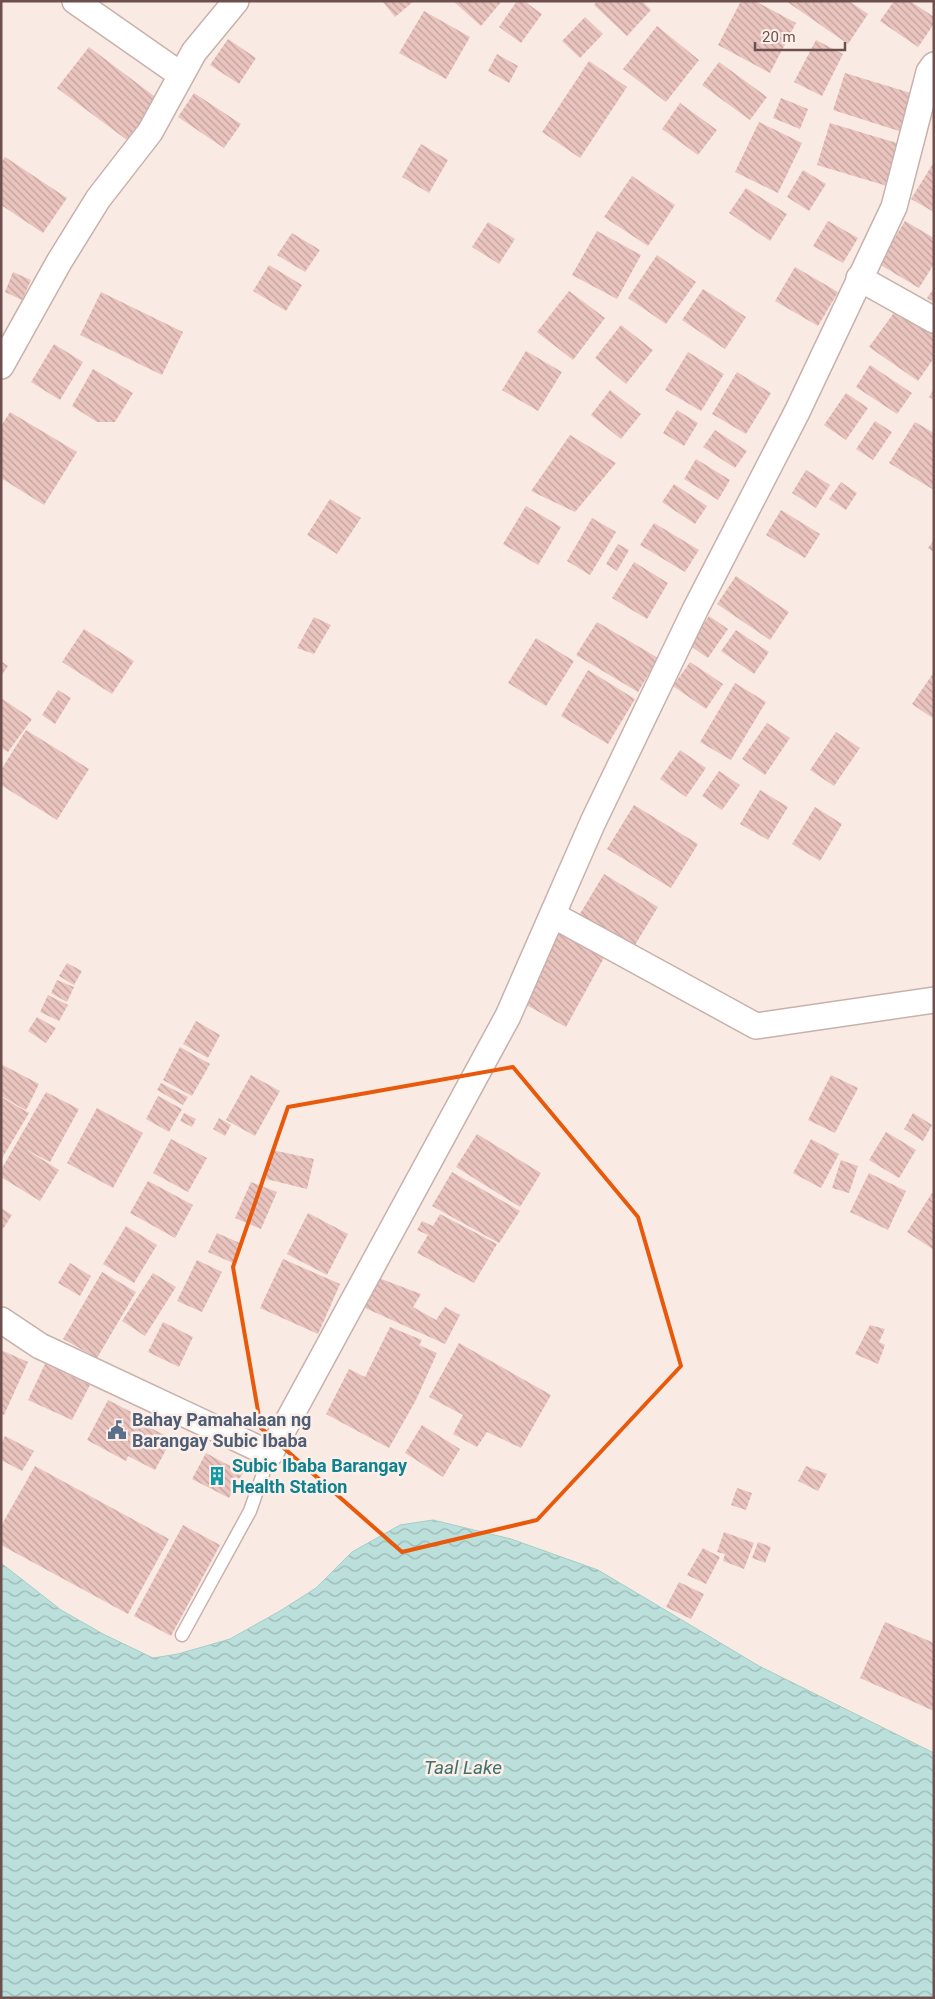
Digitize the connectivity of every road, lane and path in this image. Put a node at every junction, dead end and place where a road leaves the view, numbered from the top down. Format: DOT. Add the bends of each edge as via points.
graph roads {
  1 [pos="75,1"];
  2 [pos="236,1"];
  3 [pos="934,65"];
  4 [pos="181,75"];
  5 [pos="859,278"];
  6 [pos="934,320"];
  7 [pos="1,366"];
  8 [pos="554,915"];
  9 [pos="934,1000"];
  10 [pos="1,1320"];
  11 [pos="270,1454"];
  12 [pos="182,1635"];
  1 -- 4 [label="street"];
  2 -- 4 [label="street" via="194,52"];
  3 -- 5 [label="street" via="928,72 894,207"];
  4 -- 7 [label="street" via="150,132 93,207"];
  5 -- 6 [label="street"];
  5 -- 8 [label="street" via="797,412 695,610 597,813"];
  8 -- 9 [label="street" via="756,1026"];
  8 -- 11 [label="street" via="508,1016"];
  10 -- 11 [label="street" via="40,1346"];
  11 -- 12 [label="lane" via="250,1511"];
}
